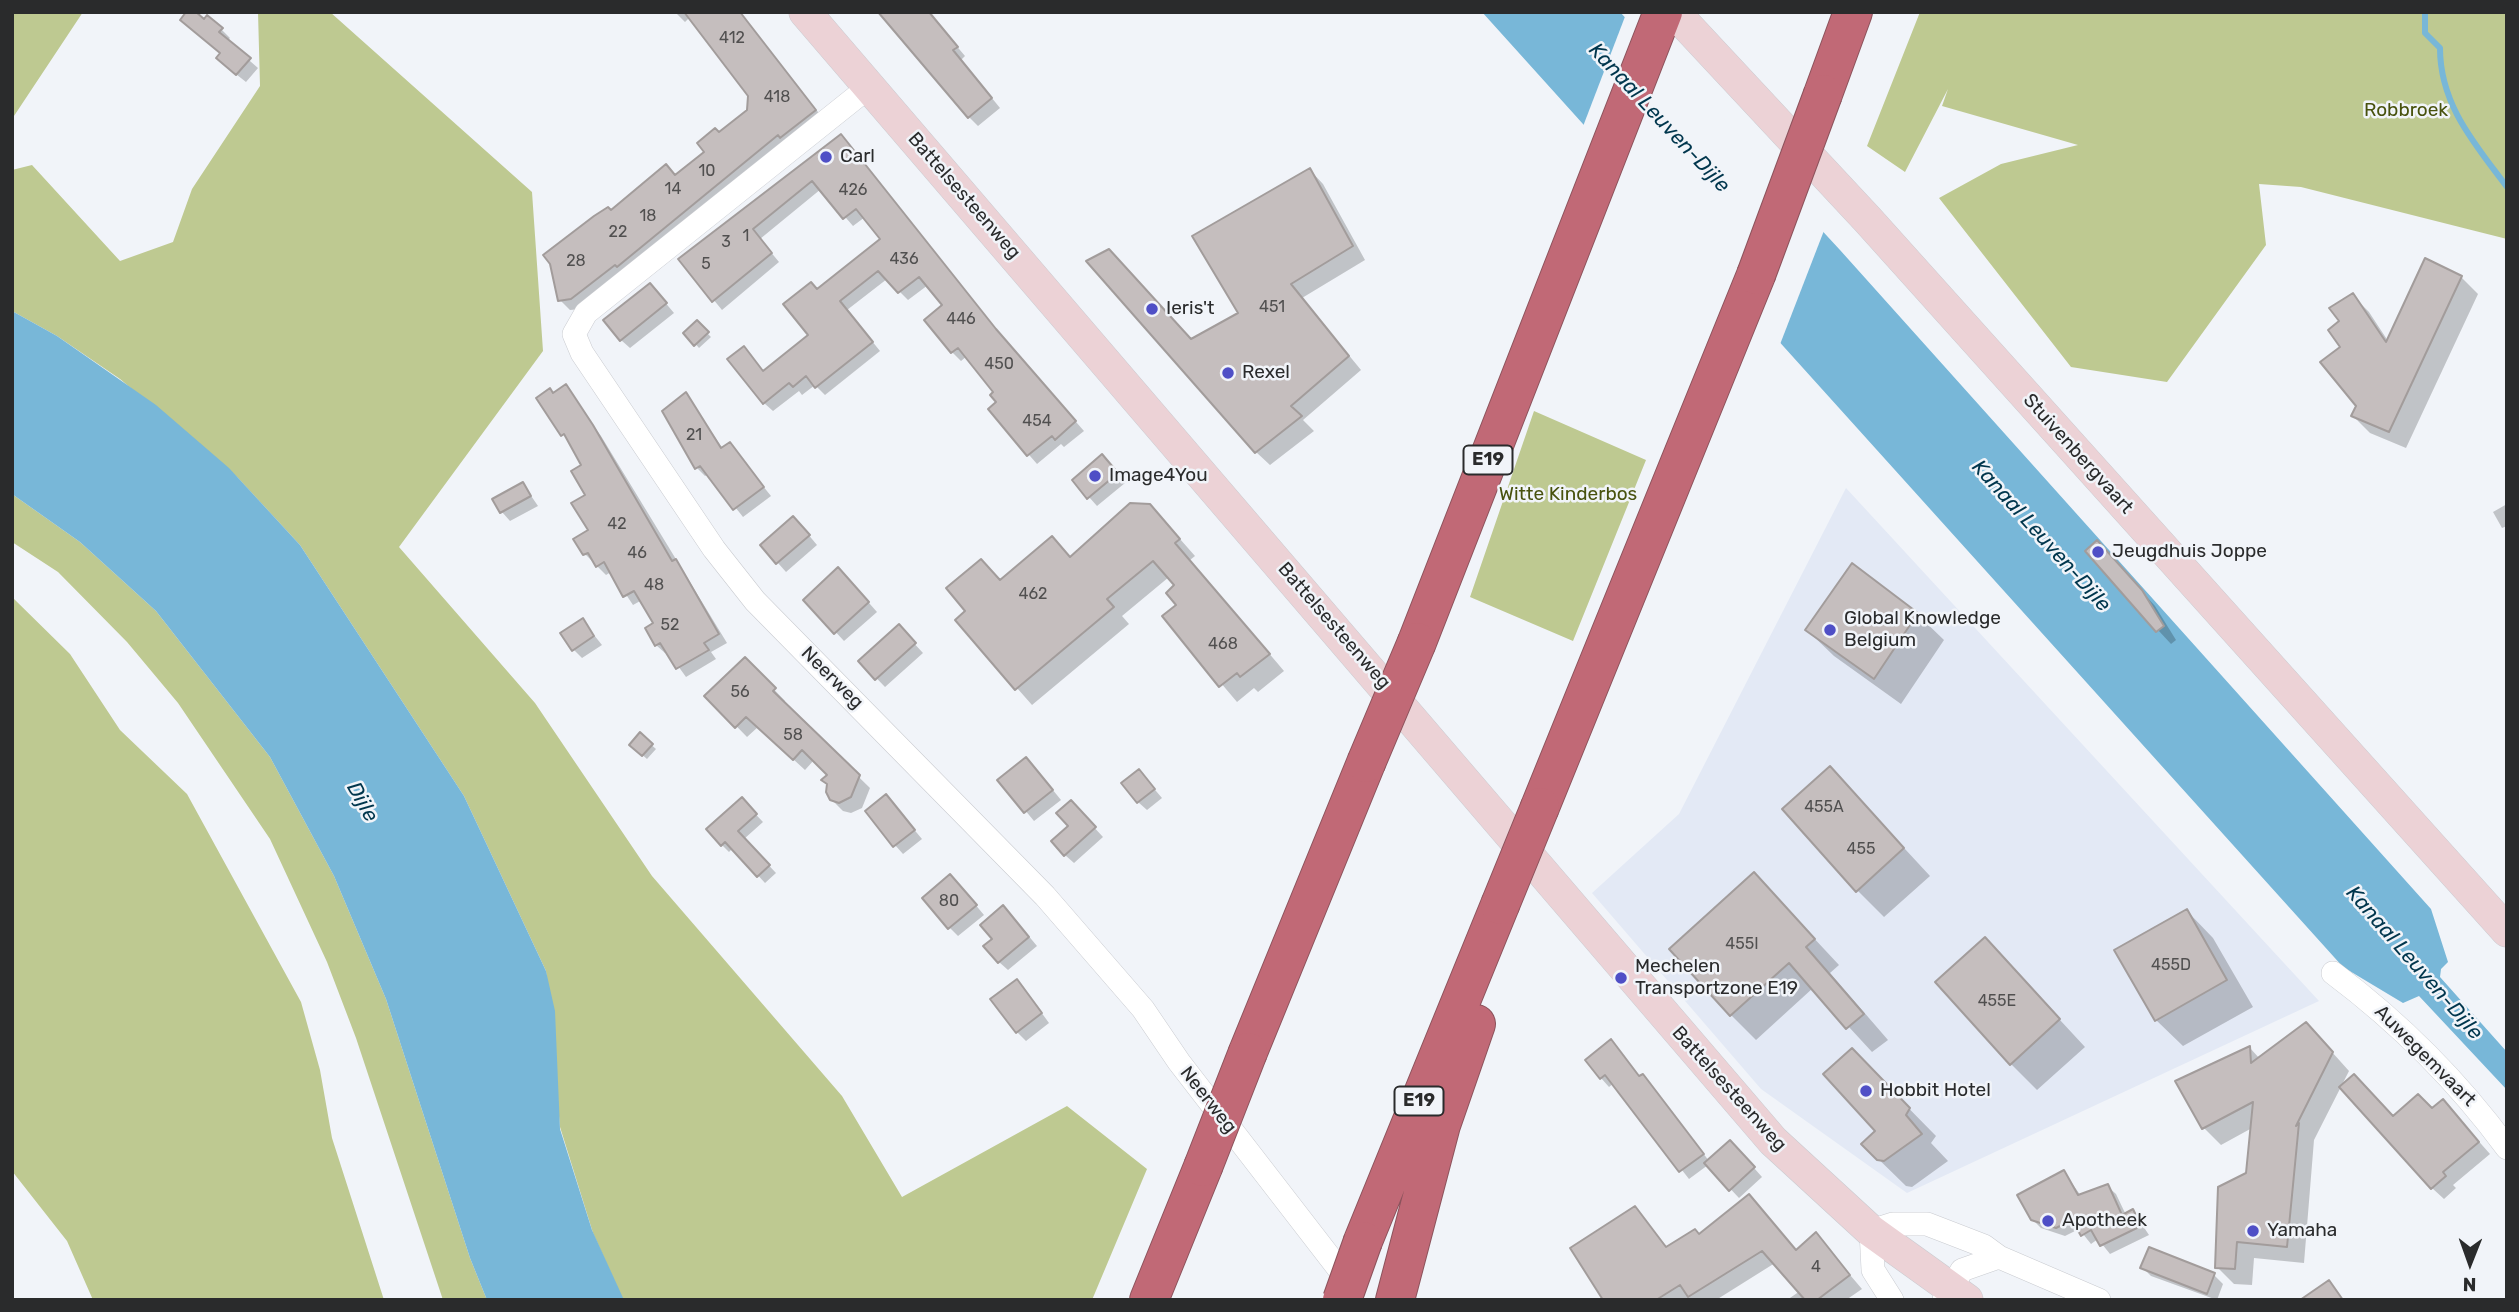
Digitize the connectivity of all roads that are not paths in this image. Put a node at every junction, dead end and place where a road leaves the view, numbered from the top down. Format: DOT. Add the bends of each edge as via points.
graph roads {
  1 [pos="805,12"];
  2 [pos="1663,12"];
  3 [pos="1674,12"];
  4 [pos="1853,12"];
  5 [pos="870,86"];
  6 [pos="2507,931"];
  7 [pos="1476,962"];
  8 [pos="2333,973"];
  9 [pos="2507,1148"];
  10 [pos="1871,1231"];
  11 [pos="2000,1257"];
  12 [pos="1397,1289"];
  13 [pos="1953,1296"];
  14 [pos="1149,1300"];
  15 [pos="1342,1300"];
  16 [pos="1362,1300"];
  17 [pos="1892,1300"];
  18 [pos="2099,1300"];
  1 -- 5 [label="main road, Battelsesteenweg"];
  2 -- 14 [label="highway, E19, bridge" via="1417,642"];
  3 -- 6 [label="main road, Stuivenbergvaart" via="1868,220"];
  4 -- 7 [label="highway, E19, bridge" via="1683,462"];
  5 -- 10 [label="main road, Battelsesteenweg" via="1720,1082 1773,1141"];
  5 -- 16 [label="street, Neerweg" via="586,313 575,334 582,353 714,549 755,601 1045,896 1143,1009"];
  7 -- 12 [label="highway" via="1476,1027 1441,1125"];
  7 -- 15 [label="highway, E19, bridge"];
  8 -- 9 [label="street, Auwegemvaart" via="2413,1038 2458,1084"];
  10 -- 11 [label="street" via="1893,1224 1927,1223"];
  10 -- 13 [label="main road, Battelsesteenweg"];
  10 -- 17 [label="street" via="1873,1270"];
  11 -- 13 [label="street, Battelsesteenweg" via="1962,1270"];
  11 -- 18 [label="street"];
}
